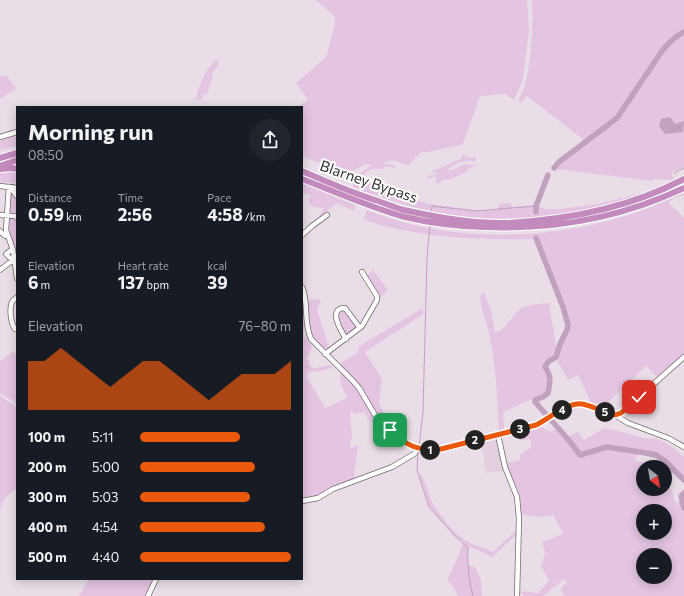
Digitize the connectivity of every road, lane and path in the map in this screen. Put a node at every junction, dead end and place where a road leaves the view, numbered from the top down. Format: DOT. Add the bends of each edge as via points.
graph roads {
  1 [pos="16,132"];
  2 [pos="0,137"];
  3 [pos="16,153"];
  4 [pos="0,158"];
  5 [pos="16,160"];
  6 [pos="0,166"];
  7 [pos="0,169"];
  8 [pos="16,169"];
  9 [pos="303,171"];
  10 [pos="303,179"];
  11 [pos="684,179"];
  12 [pos="0,186"];
  13 [pos="13,187"];
  14 [pos="684,188"];
  15 [pos="327,216"];
  16 [pos="3,217"];
  17 [pos="16,217"];
  18 [pos="0,231"];
  19 [pos="303,234"];
  20 [pos="5,236"];
  21 [pos="14,258"];
  22 [pos="0,270"];
  23 [pos="16,271"];
  24 [pos="362,272"];
  25 [pos="303,290"];
  26 [pos="16,298"];
  27 [pos="360,328"];
  28 [pos="15,329"];
  29 [pos="346,339"];
  30 [pos="325,354"];
  31 [pos="684,357"];
  32 [pos="615,415"];
  33 [pos="498,435"];
  34 [pos="684,447"];
  35 [pos="419,449"];
  36 [pos="303,501"];
  37 [pos="156,580"];
  38 [pos="148,596"];
  39 [pos="517,596"];
  1 -- 2 [label="street"];
  3 -- 4 [label="highway"];
  5 -- 6 [label="highway"];
  7 -- 8 [label="highway"];
  9 -- 11 [label="highway, Blarney Bypass" via="403,210 453,219 505,223 551,220 594,212 632,202"];
  10 -- 14 [label="highway, Blarney Bypass" via="353,200 406,217 456,226 512,229 554,226 602,217 634,208"];
  12 -- 13 [label="street"];
  13 -- 16 [label="street"];
  15 -- 19 [label="street"];
  16 -- 17 [label="street"];
  16 -- 21 [label="street"];
  18 -- 20 [label="street"];
  21 -- 22 [label="street"];
  21 -- 23 [label="street"];
  24 -- 27 [label="street" via="377,298"];
  25 -- 30 [label="street" via="308,331 311,339"];
  26 -- 28 [label="street" via="12,302 11,323"];
  27 -- 29 [label="street"];
  27 -- 29 [label="street" via="345,308 340,309 336,317"];
  29 -- 30 [label="street"];
  30 -- 35 [label="street" via="349,376 381,421 405,443"];
  31 -- 32 [label="street" via="621,413"];
  32 -- 33 [label="street" via="589,406 573,405 536,425"];
  32 -- 34 [label="street"];
  33 -- 35 [label="street" via="441,449"];
  33 -- 39 [label="street" via="505,466 517,497"];
  35 -- 36 [label="street" via="392,467 332,489 317,498"];
  37 -- 38 [label="street"];
}
